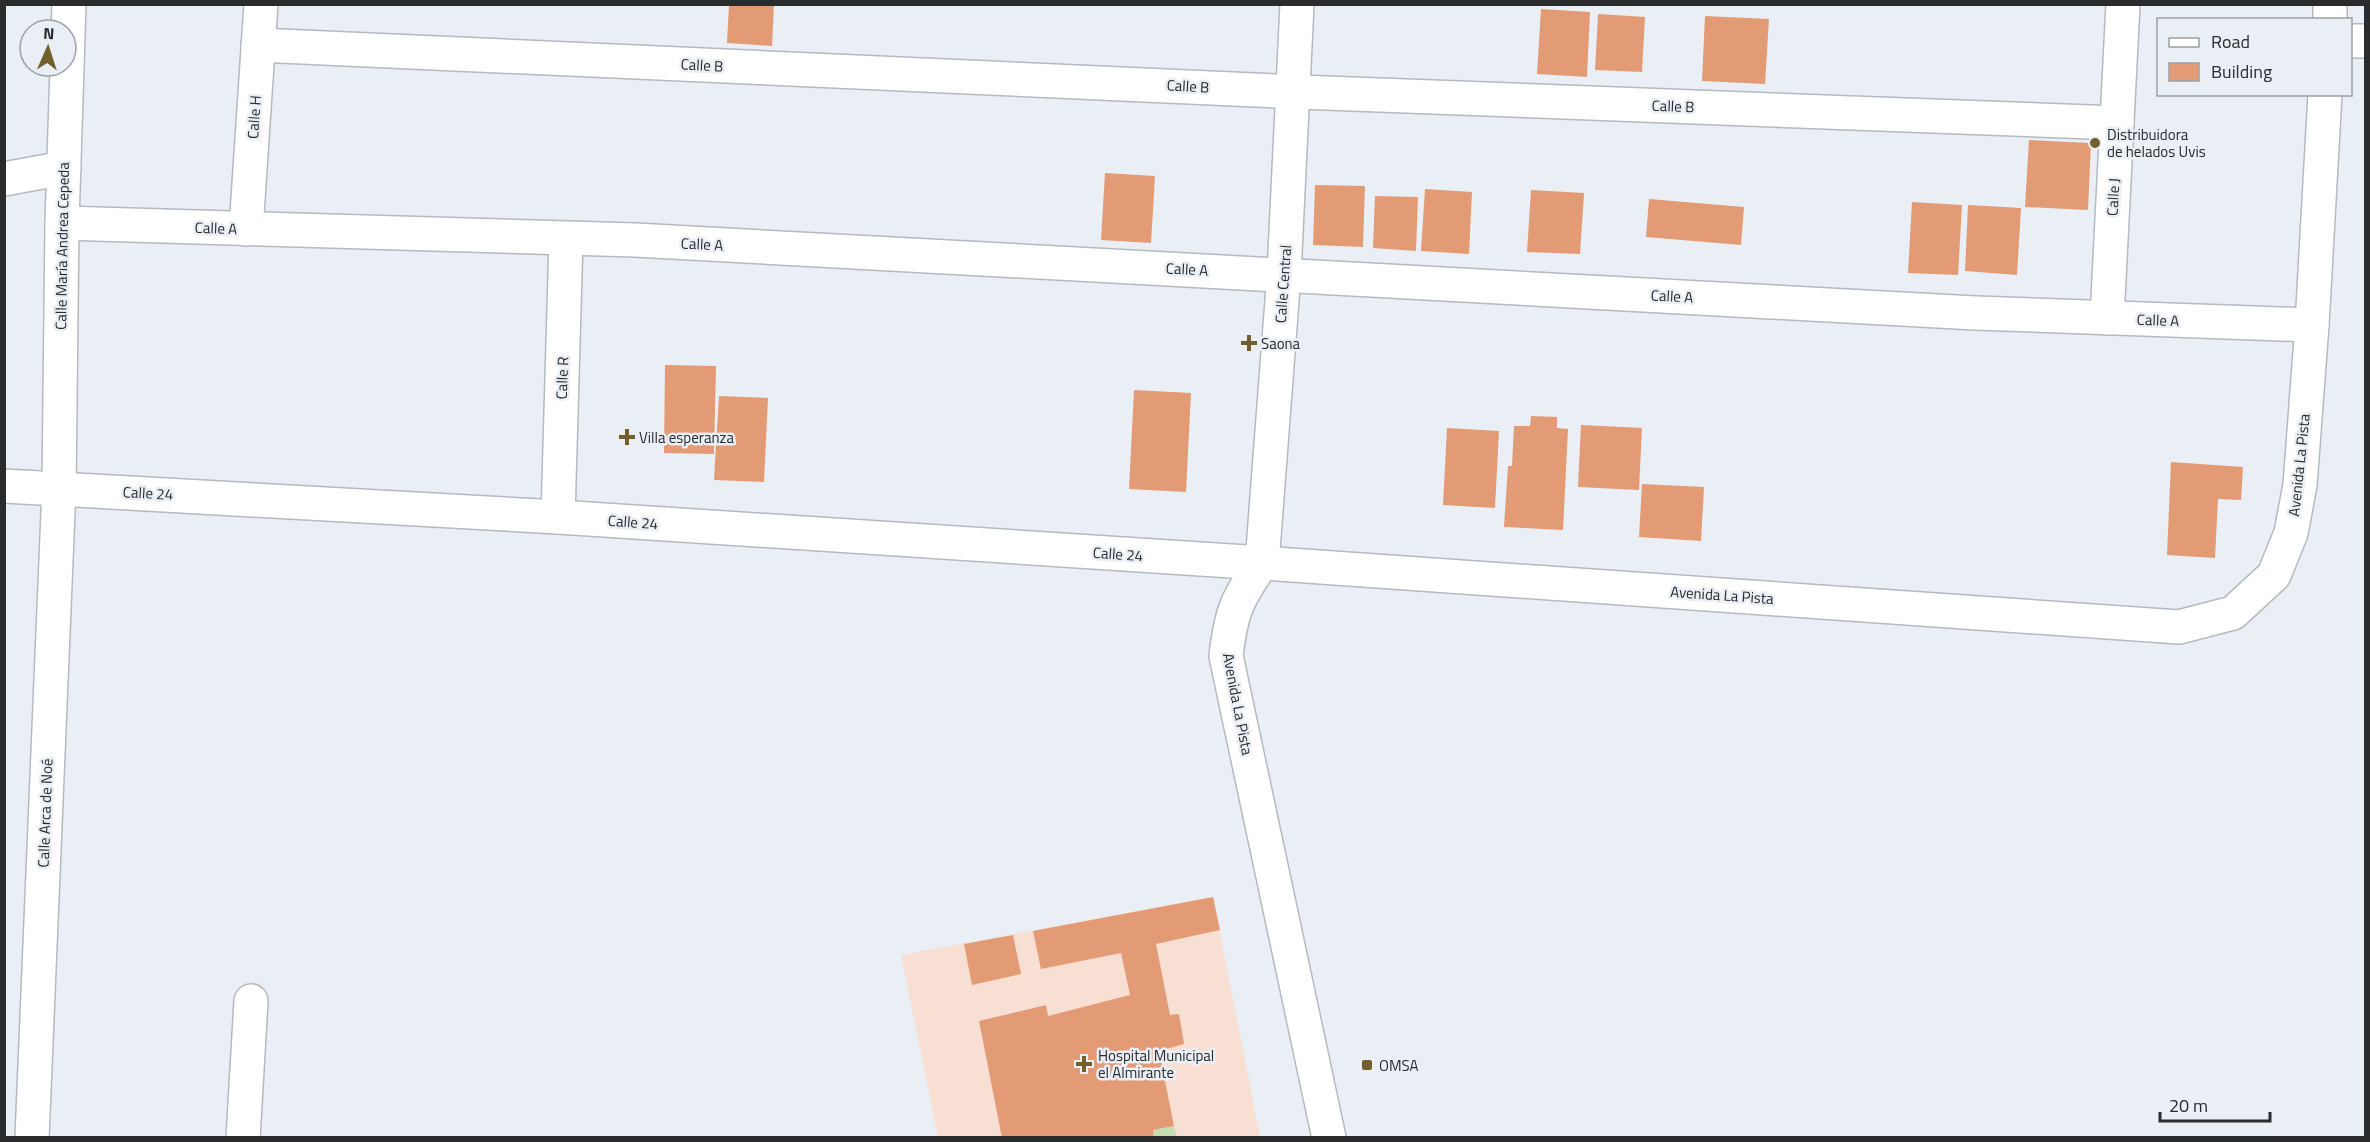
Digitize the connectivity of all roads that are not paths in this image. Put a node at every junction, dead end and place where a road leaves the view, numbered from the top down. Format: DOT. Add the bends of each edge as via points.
graph roads {
  1 [pos="69,4"];
  2 [pos="261,4"];
  3 [pos="1297,4"];
  4 [pos="2123,4"];
  5 [pos="258,45"];
  6 [pos="1293,91"];
  7 [pos="2325,96"];
  8 [pos="2117,123"];
  9 [pos="64,168"];
  10 [pos="4,179"];
  11 [pos="62,223"];
  12 [pos="246,228"];
  13 [pos="567,239"];
  14 [pos="1284,274"];
  15 [pos="2107,318"];
  16 [pos="2312,325"];
  17 [pos="4,486"];
  18 [pos="59,488"];
  19 [pos="558,518"];
  20 [pos="1262,563"];
  21 [pos="251,1000"];
  22 [pos="32,1137"];
  23 [pos="243,1137"];
  24 [pos="1329,1137"];
  1 -- 9 [label="street, Calle María Andrea Cepeda"];
  2 -- 5 [label="street, Calle H"];
  3 -- 6 [label="street, Calle Central"];
  4 -- 8 [label="street, Calle J"];
  5 -- 6 [label="street, Calle B"];
  5 -- 12 [label="street, Calle H"];
  6 -- 8 [label="street, Calle B"];
  6 -- 14 [label="street, Calle Central"];
  7 -- 16 [label="street, Avenida La Pista"];
  8 -- 15 [label="street, Calle J"];
  9 -- 10 [label="street"];
  9 -- 11 [label="street, Calle María Andrea Cepeda"];
  11 -- 12 [label="street, Calle A"];
  11 -- 18 [label="street, Calle María Andrea Cepeda"];
  12 -- 13 [label="street, Calle A"];
  13 -- 14 [label="street, Calle A"];
  13 -- 19 [label="street, Calle R"];
  14 -- 15 [label="street, Calle A"];
  14 -- 20 [label="street, Calle Central"];
  15 -- 16 [label="street, Calle A"];
  16 -- 20 [label="street, Avenida La Pista" via="2300,485 2290,533 2274,575 2233,613 2179,627"];
  17 -- 18 [label="street, Calle 24"];
  18 -- 19 [label="street, Calle 24"];
  18 -- 22 [label="street, Calle Arca de Noé"];
  19 -- 20 [label="street, Calle 24"];
  20 -- 24 [label="street, Avenida La Pista" via="1240,594 1230,623 1226,656"];
  21 -- 23 [label="street"];
}
